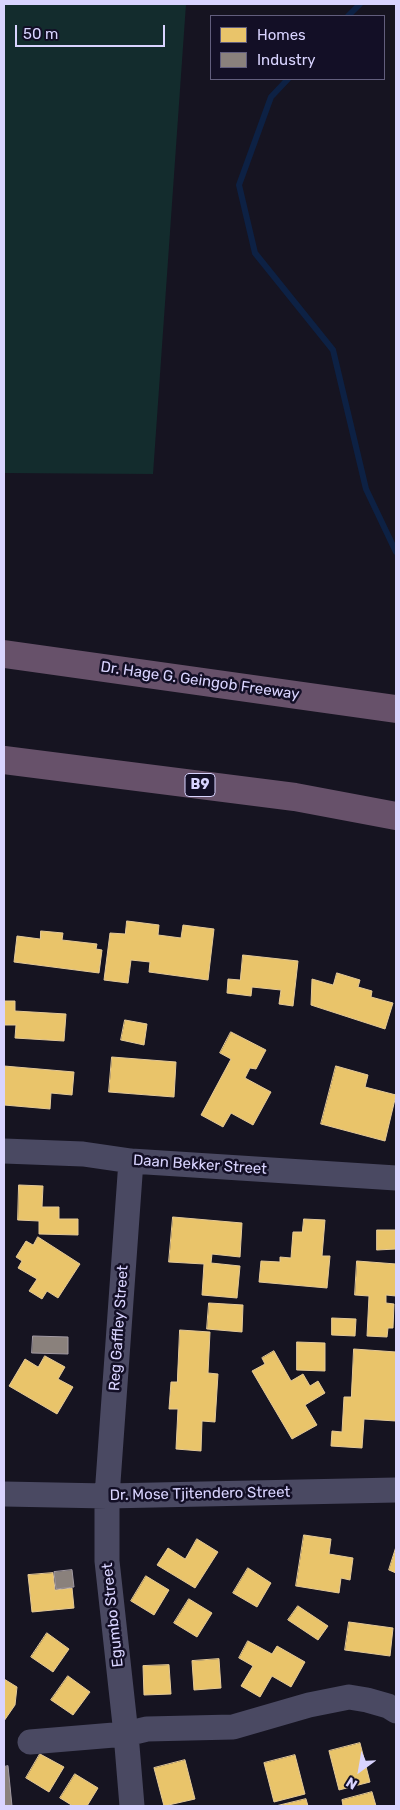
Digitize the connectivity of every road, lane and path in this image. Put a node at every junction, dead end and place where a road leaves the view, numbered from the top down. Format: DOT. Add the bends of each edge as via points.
graph roads {
  1 [pos="4,654"];
  2 [pos="396,710"];
  3 [pos="4,760"];
  4 [pos="396,816"];
  5 [pos="4,1151"];
  6 [pos="132,1161"];
  7 [pos="396,1178"];
  8 [pos="396,1490"];
  9 [pos="4,1494"];
  10 [pos="108,1496"];
  11 [pos="396,1711"];
  12 [pos="126,1734"];
  13 [pos="30,1742"];
  14 [pos="132,1806"];
  1 -- 2 [label="highway, Dr. Hage G. Geingob Freeway"];
  3 -- 4 [label="highway, B9" via="295,797"];
  5 -- 6 [label="street, Daan Bekker Street" via="83,1154"];
  6 -- 7 [label="street, Daan Bekker Street"];
  6 -- 10 [label="street, Reg Gaffley Street"];
  8 -- 10 [label="street, Dr. Mose Tjitendero Street"];
  9 -- 10 [label="street, Dr. Mose Tjitendero Street"];
  10 -- 12 [label="street, Egumbo Street" via="107,1561"];
  11 -- 12 [label="street" via="388,1706 349,1697 232,1727 146,1729"];
  12 -- 13 [label="street"];
  12 -- 14 [label="street, Egumbo Street"];
}
